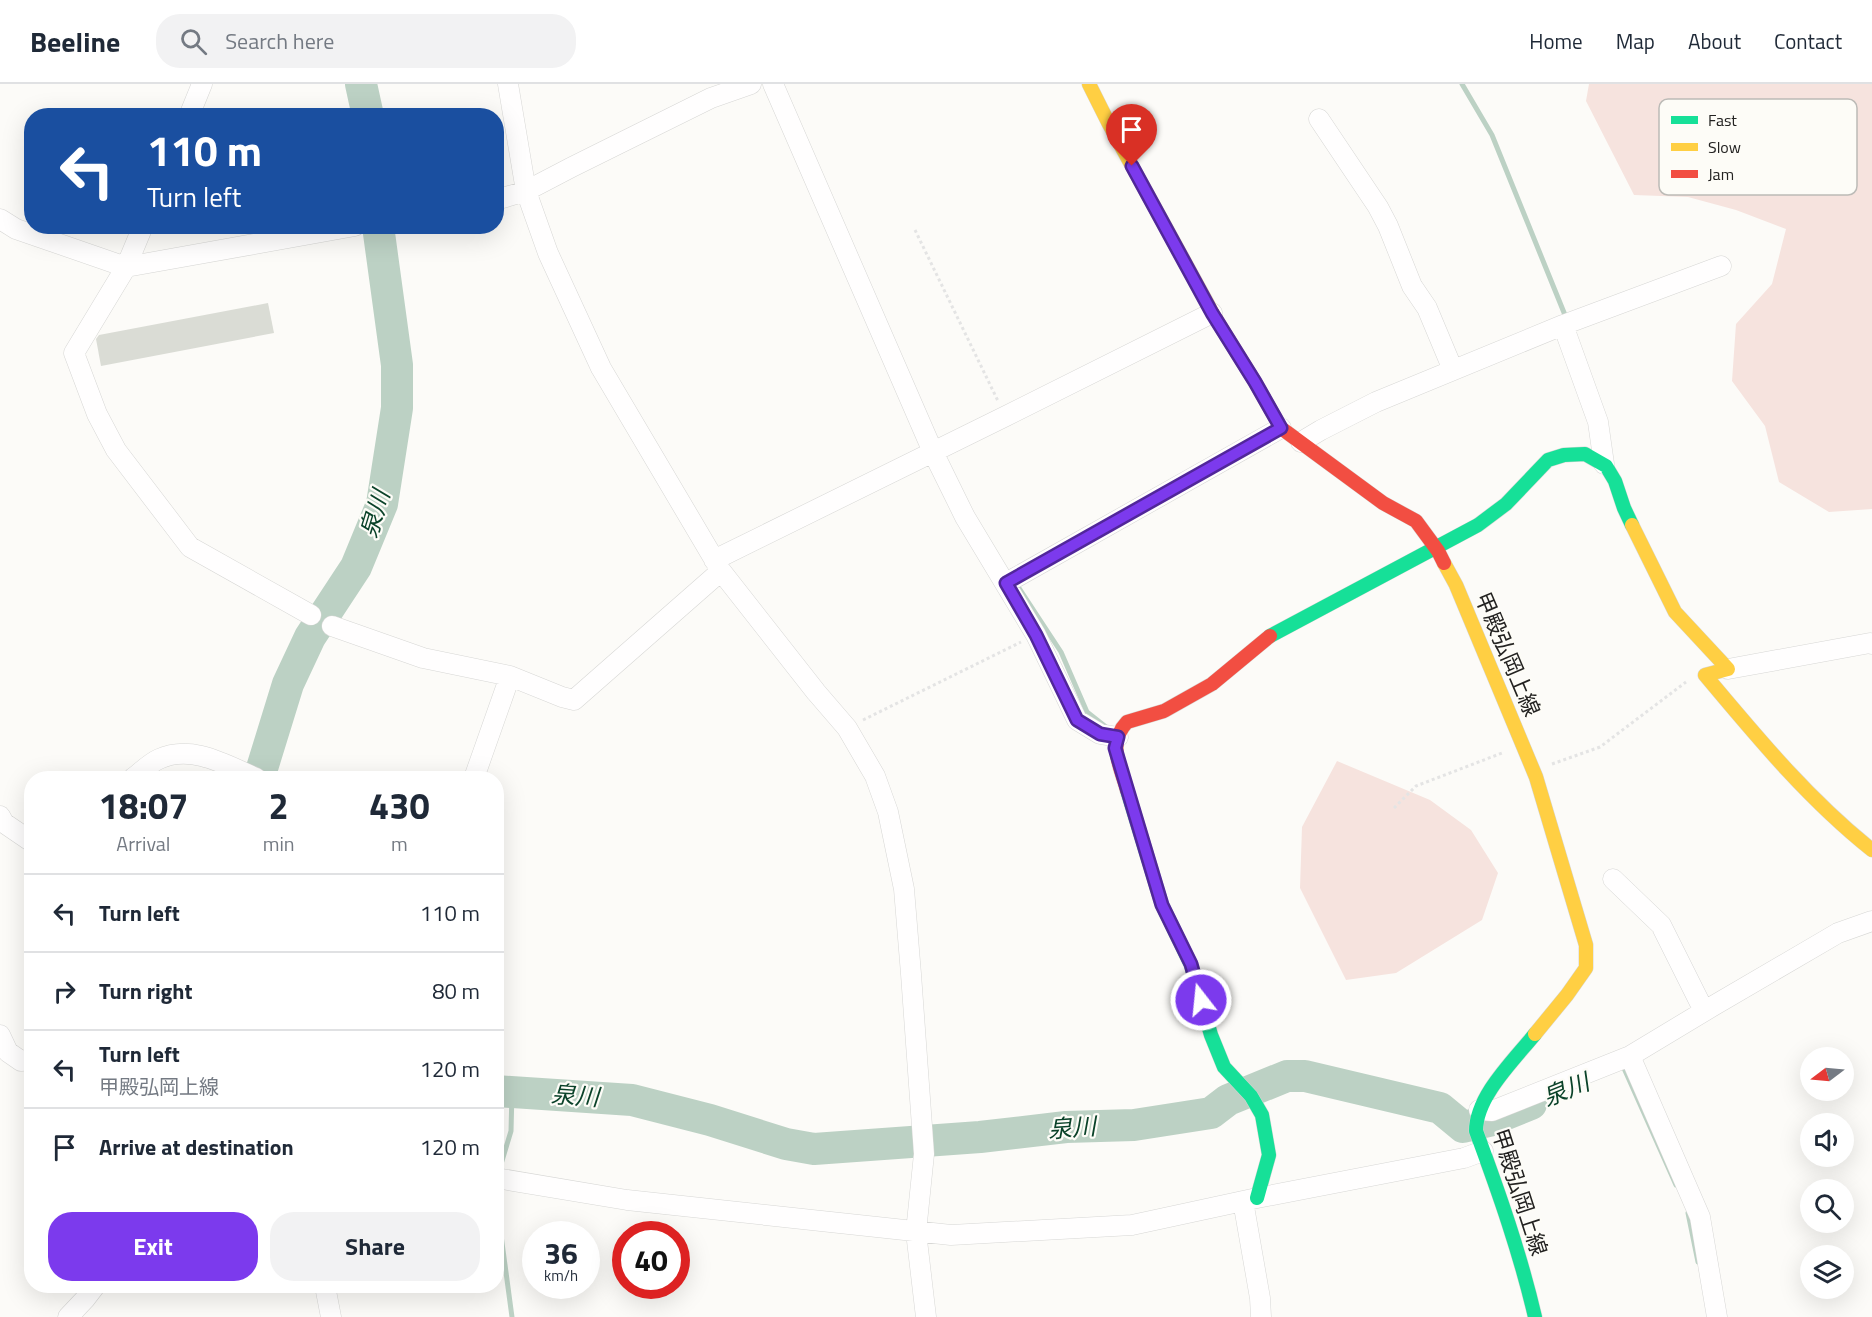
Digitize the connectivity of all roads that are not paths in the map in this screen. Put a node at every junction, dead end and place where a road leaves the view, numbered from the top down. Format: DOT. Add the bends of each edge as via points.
graph roads {
  1 [pos="202,84"];
  2 [pos="508,84"];
  3 [pos="751,84"];
  4 [pos="773,84"];
  5 [pos="1089,84"];
  6 [pos="192,108"];
  7 [pos="1319,118"];
  8 [pos="526,191"];
  9 [pos="504,198"];
  10 [pos="0,219"];
  11 [pos="24,232"];
  12 [pos="30,234"];
  13 [pos="139,234"];
  14 [pos="310,234"];
  15 [pos="1721,266"];
  16 [pos="126,267"];
  17 [pos="1212,313"];
  18 [pos="1570,322"];
  19 [pos="1453,370"];
  20 [pos="1281,428"];
  21 [pos="1301,442"];
  22 [pos="940,448"];
  23 [pos="1604,464"];
  24 [pos="1439,553"];
  25 [pos="717,565"];
  26 [pos="1014,579"];
  27 [pos="311,615"];
  28 [pos="332,626"];
  29 [pos="1872,644"];
  30 [pos="1717,672"];
  31 [pos="510,676"];
  32 [pos="1119,733"];
  33 [pos="142,771"];
  34 [pos="238,771"];
  35 [pos="476,771"];
  36 [pos="0,816"];
  37 [pos="24,837"];
  38 [pos="1872,850"];
  39 [pos="1613,879"];
  40 [pos="1872,921"];
  41 [pos="1704,1011"];
  42 [pos="0,1035"];
  43 [pos="1630,1056"];
  44 [pos="24,1061"];
  45 [pos="1477,1120"];
  46 [pos="1483,1151"];
  47 [pos="504,1179"];
  48 [pos="1250,1199"];
  49 [pos="916,1232"];
  50 [pos="90,1293"];
  51 [pos="326,1293"];
  52 [pos="68,1317"];
  53 [pos="331,1317"];
  54 [pos="926,1317"];
  55 [pos="1262,1317"];
  56 [pos="1535,1317"];
  57 [pos="1717,1317"];
  1 -- 6 [label="street"];
  2 -- 8 [label="street"];
  3 -- 8 [label="street" via="711,98"];
  4 -- 22 [label="street"];
  5 -- 17 [label="street, 甲殿弘岡上線"];
  7 -- 19 [label="street" via="1383,216"];
  8 -- 9 [label="street"];
  8 -- 25 [label="street" via="548,253 601,368"];
  10 -- 11 [label="street"];
  12 -- 16 [label="street"];
  13 -- 16 [label="street"];
  14 -- 16 [label="street"];
  15 -- 18 [label="street"];
  16 -- 27 [label="street" via="74,353 101,423 116,450 190,547"];
  17 -- 20 [label="street, 甲殿弘岡上線"];
  17 -- 22 [label="street"];
  18 -- 19 [label="street"];
  18 -- 23 [label="street" via="1598,422"];
  19 -- 21 [label="street" via="1376,402"];
  20 -- 21 [label="street, 甲殿弘岡上線"];
  20 -- 26 [label="street"];
  21 -- 24 [label="street, 甲殿弘岡上線" via="1383,503 1416,521"];
  22 -- 25 [label="street"];
  22 -- 26 [label="street" via="965,517"];
  23 -- 24 [label="street" via="1585,454 1548,460 1506,504"];
  23 -- 30 [label="street" via="1675,612"];
  24 -- 32 [label="street" via="1272,635 1212,684 1164,711 1127,722"];
  24 -- 45 [label="street, 甲殿弘岡上線" via="1533,771 1586,945 1586,968 1493,1086"];
  25 -- 31 [label="street" via="574,700"];
  25 -- 49 [label="street" via="847,728 875,776 888,812 904,889 924,1154"];
  26 -- 32 [label="street" via="1077,720 1100,734"];
  28 -- 31 [label="street" via="423,658"];
  29 -- 30 [label="street"];
  30 -- 38 [label="street" via="1801,786"];
  31 -- 35 [label="street"];
  32 -- 48 [label="street" via="1115,748 1162,905 1191,964 1224,1067 1262,1115 1269,1155"];
  33 -- 34 [label="street" via="176,753 198,754"];
  36 -- 37 [label="street"];
  39 -- 41 [label="street" via="1662,925"];
  40 -- 41 [label="street" via="1838,933"];
  41 -- 43 [label="street"];
  42 -- 44 [label="street" via="8,1052"];
  43 -- 45 [label="street"];
  43 -- 57 [label="street" via="1700,1218"];
  45 -- 46 [label="street, 甲殿弘岡上線"];
  46 -- 48 [label="street" via="1464,1158"];
  46 -- 56 [label="street, 甲殿弘岡上線" via="1515,1243"];
  47 -- 49 [label="street" via="627,1200"];
  48 -- 49 [label="street" via="1132,1225 951,1236"];
  48 -- 55 [label="street"];
  49 -- 54 [label="street"];
  50 -- 52 [label="street"];
  51 -- 53 [label="street"];
}
